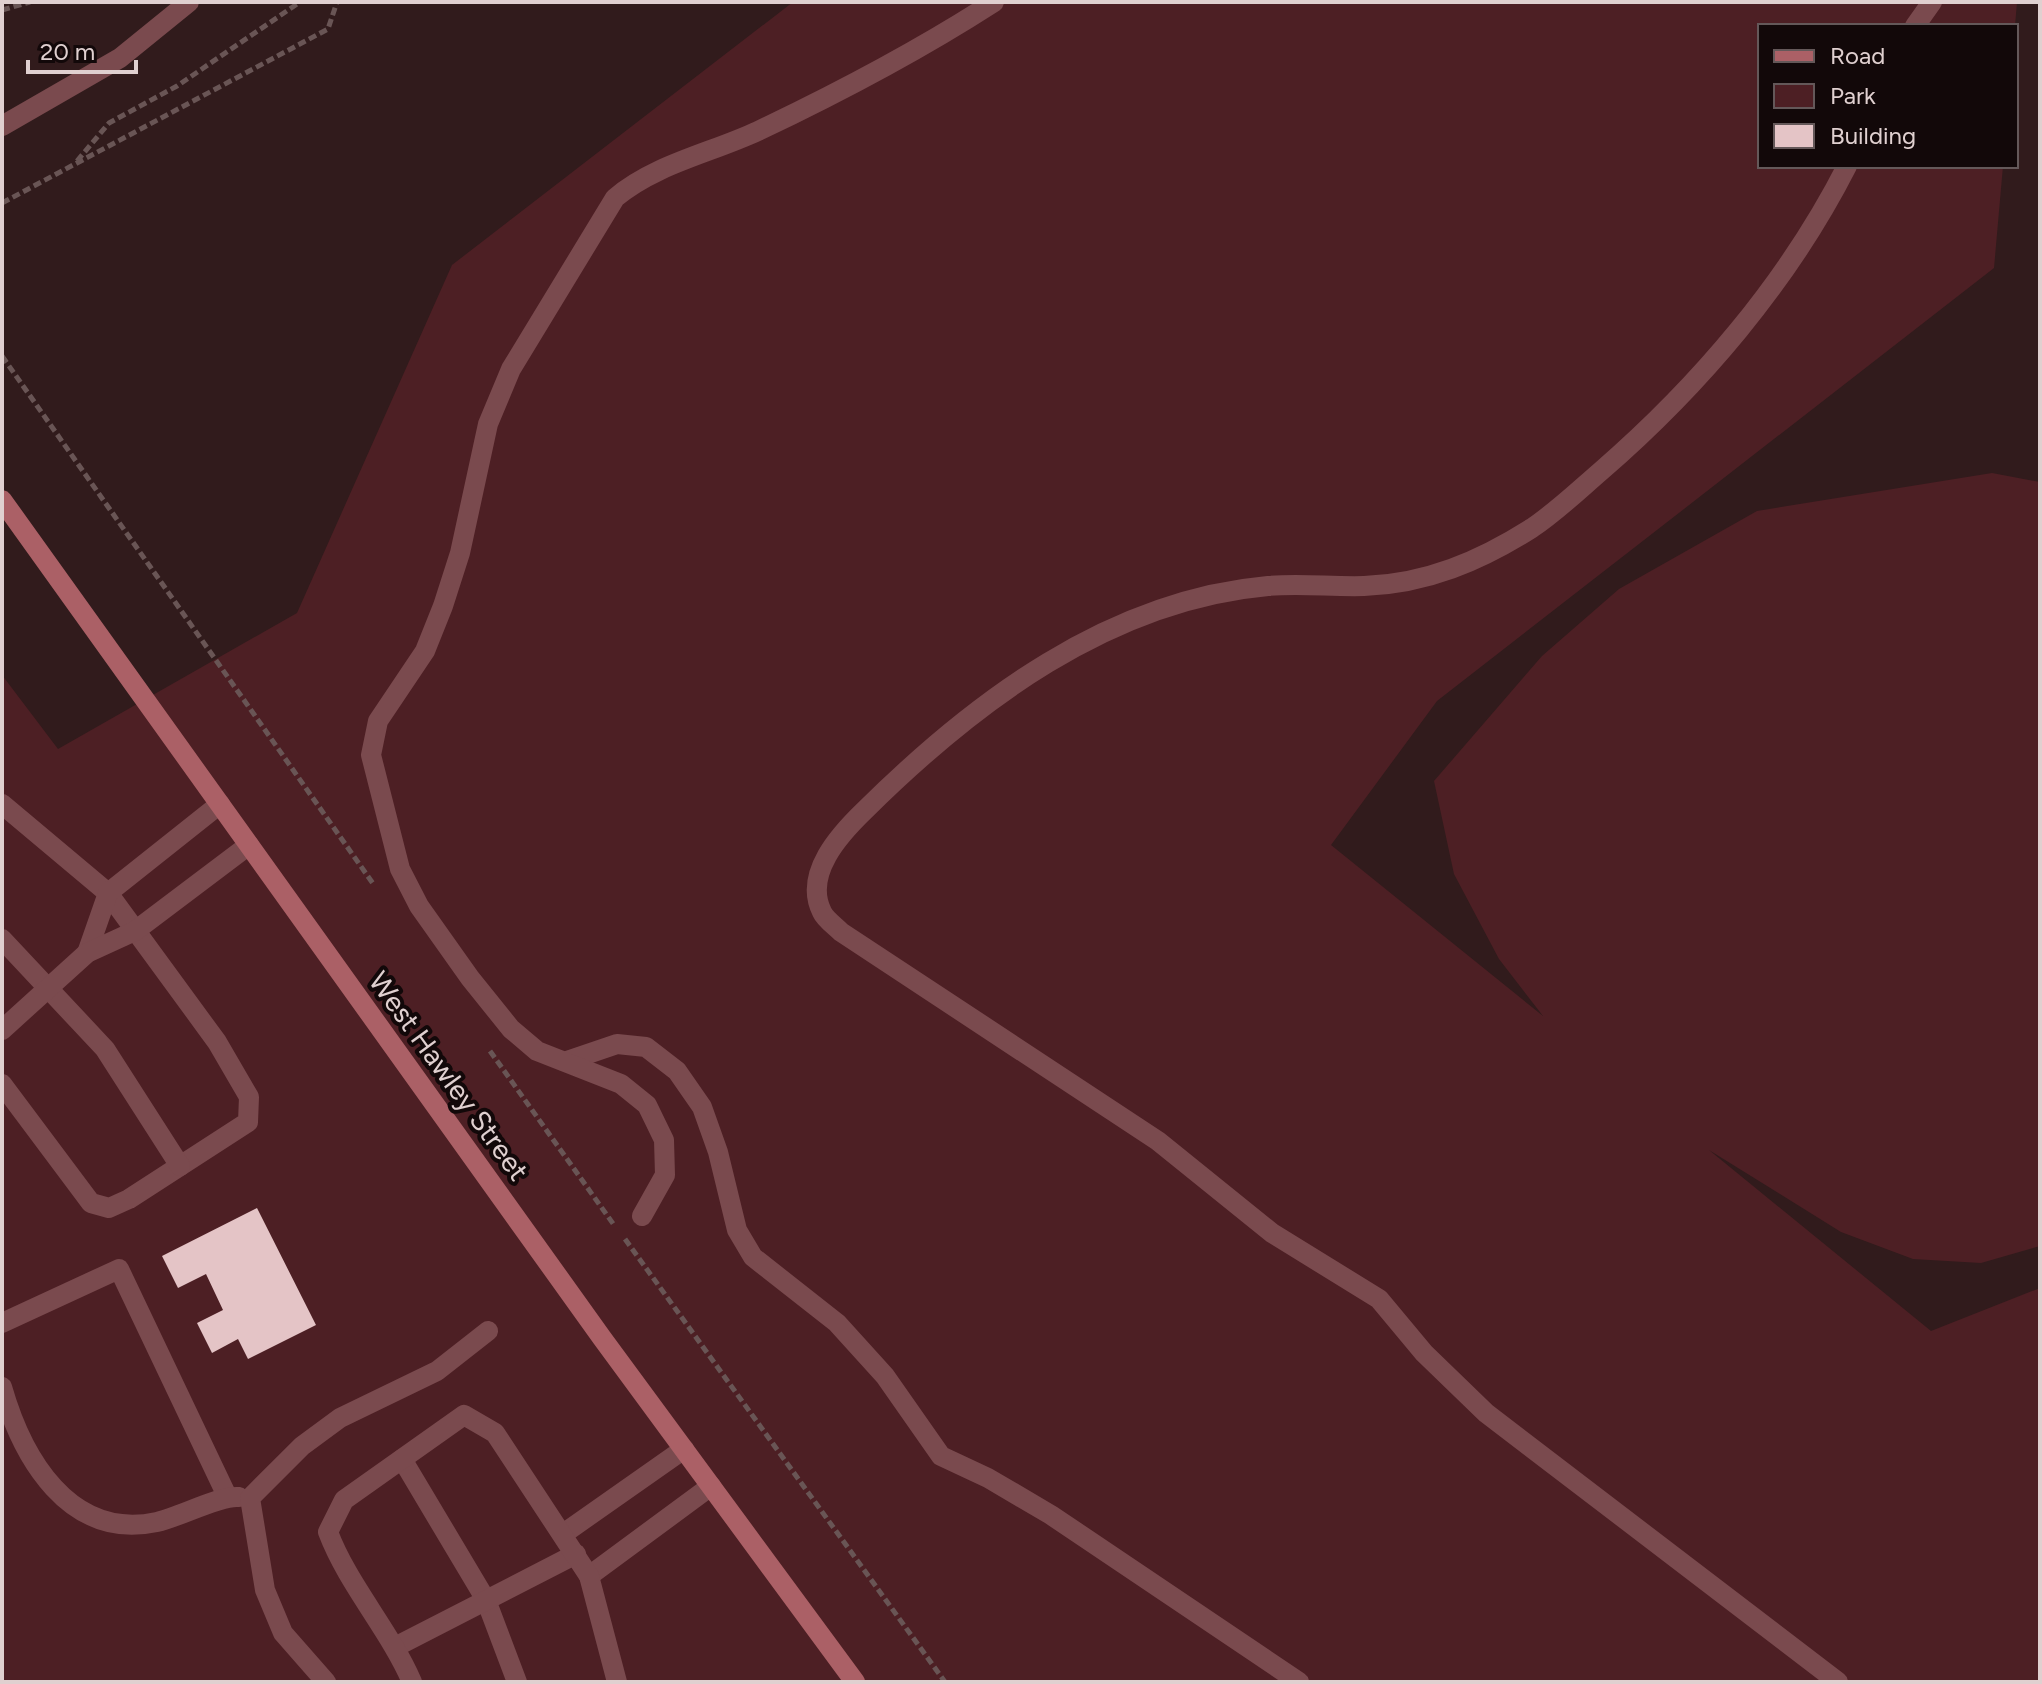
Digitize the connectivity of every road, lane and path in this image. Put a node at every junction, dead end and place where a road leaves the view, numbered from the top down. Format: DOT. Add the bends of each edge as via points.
graph roads {
  1 [pos="30,2"];
  2 [pos="189,2"];
  3 [pos="300,2"];
  4 [pos="337,2"];
  5 [pos="994,2"];
  6 [pos="1932,2"];
  7 [pos="2,10"];
  8 [pos="1916,24"];
  9 [pos="2,126"];
  10 [pos="77,161"];
  11 [pos="1846,168"];
  12 [pos="2,203"];
  13 [pos="2,500"];
  14 [pos="2,804"];
  15 [pos="220,804"];
  16 [pos="249,845"];
  17 [pos="108,893"];
  18 [pos="135,931"];
  19 [pos="2,939"];
  20 [pos="87,953"];
  21 [pos="49,988"];
  22 [pos="2,1030"];
  23 [pos="567,1061"];
  24 [pos="2,1084"];
  25 [pos="180,1166"];
  26 [pos="642,1216"];
  27 [pos="2,1323"];
  28 [pos="488,1331"];
  29 [pos="2,1389"];
  30 [pos="684,1449"];
  31 [pos="402,1459"];
  32 [pos="711,1486"];
  33 [pos="227,1496"];
  34 [pos="250,1498"];
  35 [pos="563,1534"];
  36 [pos="576,1554"];
  37 [pos="589,1576"];
  38 [pos="486,1600"];
  39 [pos="397,1646"];
  40 [pos="326,1682"];
  41 [pos="412,1682"];
  42 [pos="517,1682"];
  43 [pos="617,1682"];
  44 [pos="855,1682"];
  45 [pos="1299,1682"];
  46 [pos="1838,1682"];
  1 -- 7 [label="path"];
  2 -- 9 [label="street" via="120,58"];
  3 -- 10 [label="path" via="177,86 109,123"];
  4 -- 10 [label="path" via="328,29"];
  5 -- 23 [label="street" via="858,83 755,133 638,179 615,198 511,369 488,424 443,606 425,651 378,721 371,755 400,869 419,906 511,1029 537,1051"];
  6 -- 8 [label="street"];
  10 -- 12 [label="path"];
  11 -- 46 [label="street" via="1815,225 1710,362 1658,421 1534,526 1475,561 1412,582 1267,586 1201,598 1143,614 1061,653 912,764 823,859 818,884 821,911 841,932 1158,1141 1272,1233 1379,1299 1424,1353 1486,1413"];
  13 -- 15 [label="street, West Hawley Street"];
  14 -- 17 [label="street"];
  15 -- 16 [label="street, West Hawley Street"];
  15 -- 17 [label="street"];
  16 -- 18 [label="street"];
  16 -- 30 [label="street, West Hawley Street"];
  17 -- 18 [label="street"];
  17 -- 20 [label="street"];
  18 -- 20 [label="street"];
  18 -- 25 [label="street" via="217,1042 249,1097 248,1122"];
  19 -- 21 [label="street"];
  20 -- 21 [label="street"];
  21 -- 22 [label="street"];
  21 -- 25 [label="street" via="105,1049"];
  23 -- 26 [label="street" via="621,1084 647,1105 664,1140 665,1175"];
  23 -- 45 [label="street" via="617,1044 646,1047 677,1071 702,1107 737,1230 753,1257 837,1323 885,1376 941,1456 1051,1515"];
  24 -- 25 [label="street" via="91,1203 109,1208"];
  27 -- 33 [label="street" via="119,1269"];
  28 -- 34 [label="street" via="437,1371 340,1418 302,1446"];
  29 -- 33 [label="street" via="20,1441 41,1477 70,1502 113,1524 155,1523"];
  30 -- 32 [label="street, West Hawley Street"];
  30 -- 35 [label="street"];
  31 -- 35 [label="street" via="464,1415 495,1433"];
  31 -- 38 [label="street"];
  31 -- 39 [label="street" via="344,1500 328,1532 336,1553"];
  32 -- 37 [label="street"];
  32 -- 44 [label="street, West Hawley Street"];
  33 -- 34 [label="street"];
  34 -- 40 [label="street" via="265,1590 283,1633"];
  35 -- 36 [label="street"];
  36 -- 37 [label="street"];
  36 -- 38 [label="street"];
  37 -- 43 [label="street"];
  38 -- 39 [label="street"];
  38 -- 42 [label="street"];
  39 -- 41 [label="street"];
}
